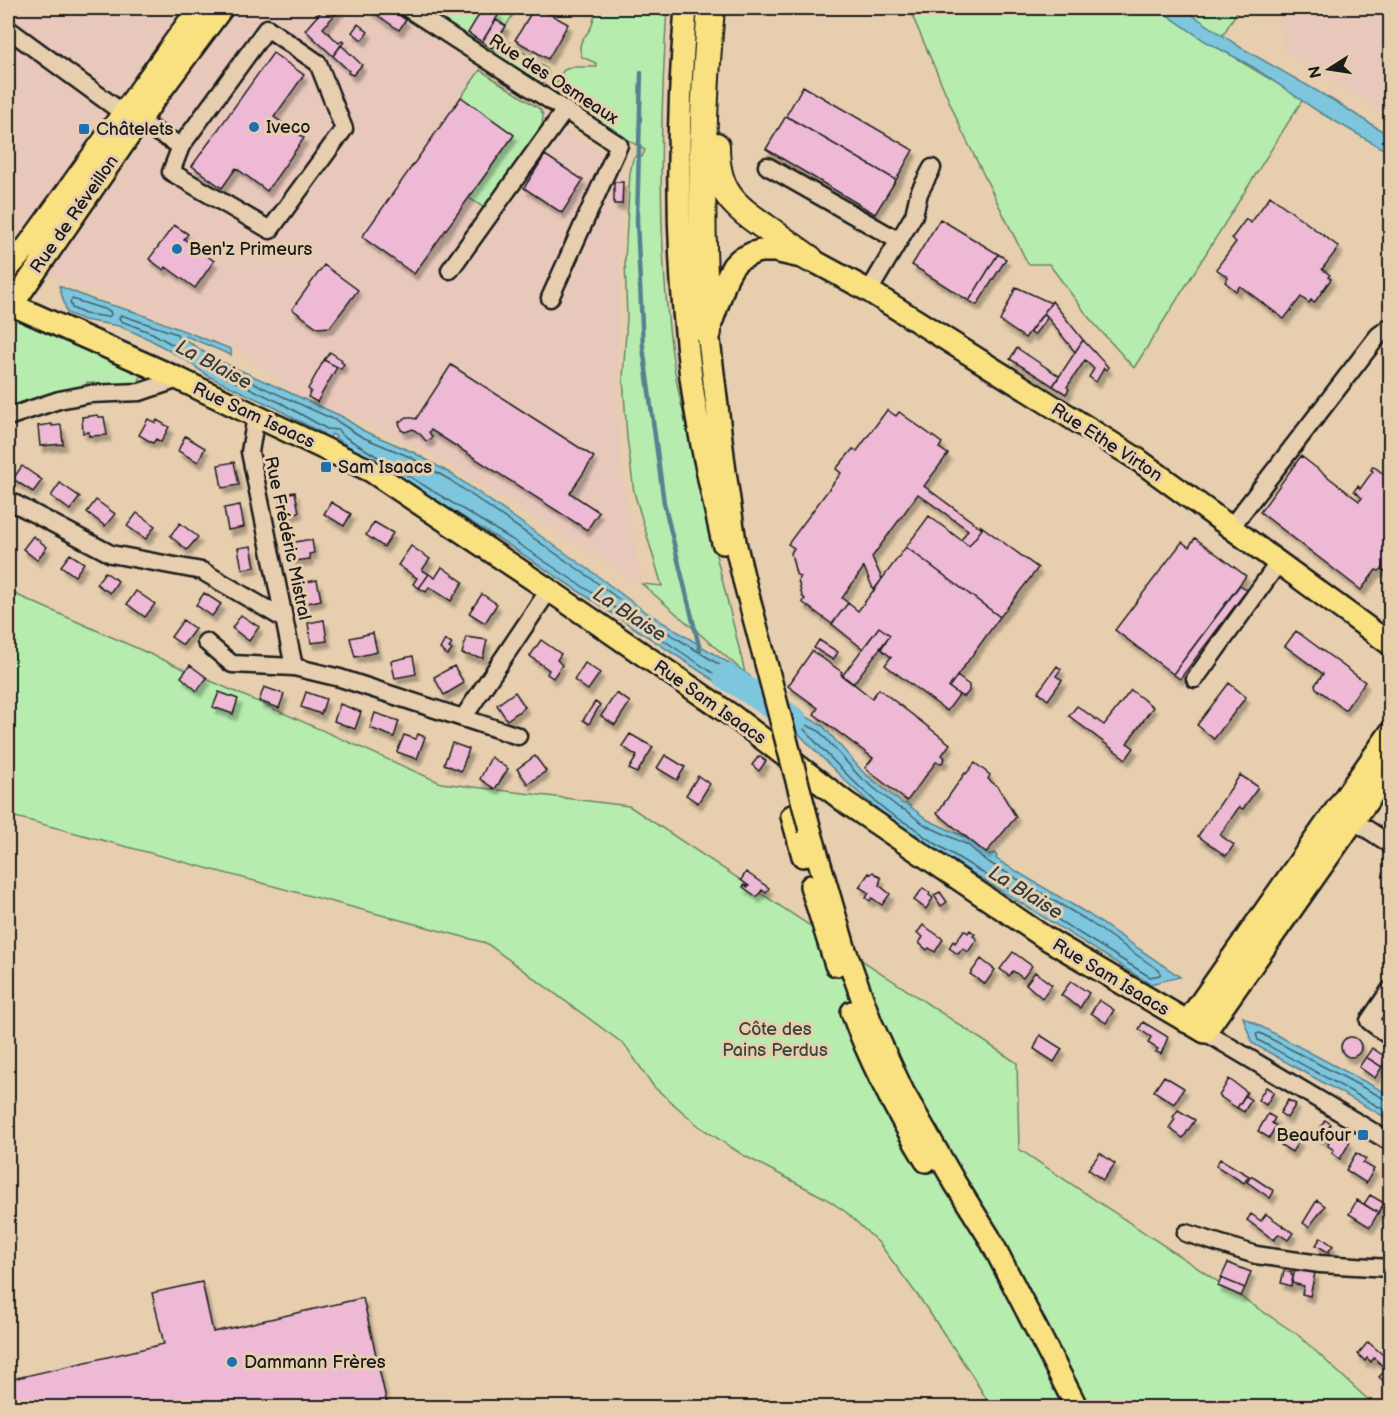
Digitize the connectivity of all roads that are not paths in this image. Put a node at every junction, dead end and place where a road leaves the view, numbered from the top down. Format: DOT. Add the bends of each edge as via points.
graph roads {
  1 [pos="199,8"];
  2 [pos="222,8"];
  3 [pos="407,8"];
  4 [pos="677,8"];
  5 [pos="686,8"];
  6 [pos="711,8"];
  7 [pos="8,29"];
  8 [pos="692,88"];
  9 [pos="565,110"];
  10 [pos="131,117"];
  11 [pos="181,146"];
  12 [pos="767,166"];
  13 [pos="932,168"];
  14 [pos="899,241"];
  15 [pos="27,248"];
  16 [pos="810,259"];
  17 [pos="8,269"];
  18 [pos="450,270"];
  19 [pos="8,284"];
  20 [pos="869,291"];
  21 [pos="550,298"];
  22 [pos="10,304"];
  23 [pos="1390,327"];
  24 [pos="708,332"];
  25 [pos="179,379"];
  26 [pos="256,416"];
  27 [pos="8,417"];
  28 [pos="8,500"];
  29 [pos="1231,527"];
  30 [pos="1279,562"];
  31 [pos="736,575"];
  32 [pos="549,590"];
  33 [pos="284,619"];
  34 [pos="206,642"];
  35 [pos="1387,644"];
  36 [pos="294,667"];
  37 [pos="1195,679"];
  38 [pos="463,718"];
  39 [pos="1390,733"];
  40 [pos="518,736"];
  41 [pos="1390,769"];
  42 [pos="1345,815"];
  43 [pos="1390,844"];
  44 [pos="1390,990"];
  45 [pos="1196,1027"];
  46 [pos="1390,1037"];
  47 [pos="1390,1142"];
  48 [pos="1186,1233"];
  49 [pos="1390,1268"];
  50 [pos="1055,1364"];
  51 [pos="1077,1407"];
  1 -- 10 [label="main road, Rue de Réveillon"];
  2 -- 10 [label="main road, Rue de Réveillon"];
  3 -- 9 [label="street, Rue des Osmeaux"];
  4 -- 8 [label="main road" via="672,74"];
  5 -- 8 [label="main road"];
  6 -- 8 [label="highway"];
  7 -- 10 [label="street"];
  8 -- 16 [label="highway" via="716,103 716,154 729,197 747,215"];
  8 -- 24 [label="highway" via="703,198"];
  8 -- 31 [label="main road" via="678,164 688,355 702,448"];
  9 -- 18 [label="street"];
  9 -- 21 [label="street, Rue des Osmeaux" via="619,145"];
  10 -- 11 [label="street"];
  10 -- 15 [label="main road, Rue de Réveillon"];
  10 -- 22 [label="main road, Rue de Réveillon"];
  11 -- 11 [label="street" via="267,28 318,63 344,129 270,231 171,172"];
  12 -- 14 [label="street"];
  13 -- 14 [label="street"];
  14 -- 20 [label="street"];
  15 -- 17 [label="main road, Rue de Réveillon"];
  15 -- 19 [label="main road, Rue de Réveillon"];
  16 -- 20 [label="main road, Rue Ethe Virton"];
  16 -- 24 [label="main road, Rue Ethe Virton" via="768,250 739,260 727,277"];
  20 -- 29 [label="main road, Rue Ethe Virton" via="1137,459"];
  22 -- 25 [label="main road, Rue Sam Isaacs"];
  23 -- 29 [label="street" via="1378,336"];
  24 -- 31 [label="main road"];
  25 -- 26 [label="main road, Rue Sam Isaacs"];
  25 -- 27 [label="street" via="140,392 59,400"];
  26 -- 32 [label="main road, Rue Sam Isaacs" via="371,471"];
  26 -- 33 [label="street, Rue Frédéric Mistral" via="250,452"];
  28 -- 33 [label="street" via="111,554 202,571"];
  29 -- 30 [label="main road, Rue Ethe Virton"];
  30 -- 35 [label="main road, Rue Ethe Virton"];
  30 -- 37 [label="street"];
  31 -- 50 [label="main road, bridge" via="844,947 875,1033 903,1092 989,1238"];
  31 -- 50 [label="main road" via="742,628 792,816 828,943 863,1043 893,1106"];
  32 -- 38 [label="street"];
  32 -- 45 [label="main road, Rue Sam Isaacs" via="734,717 848,804 1044,938"];
  33 -- 36 [label="street, Rue Frédéric Mistral"];
  34 -- 36 [label="street" via="232,664"];
  36 -- 38 [label="street"];
  38 -- 40 [label="street"];
  39 -- 42 [label="main road"];
  41 -- 42 [label="main road"];
  42 -- 43 [label="street"];
  42 -- 45 [label="main road"];
  44 -- 46 [label="street" via="1370,1022"];
  45 -- 47 [label="street, Rue Sam Isaacs"];
  48 -- 49 [label="street" via="1256,1255"];
  50 -- 51 [label="main road"];
}
